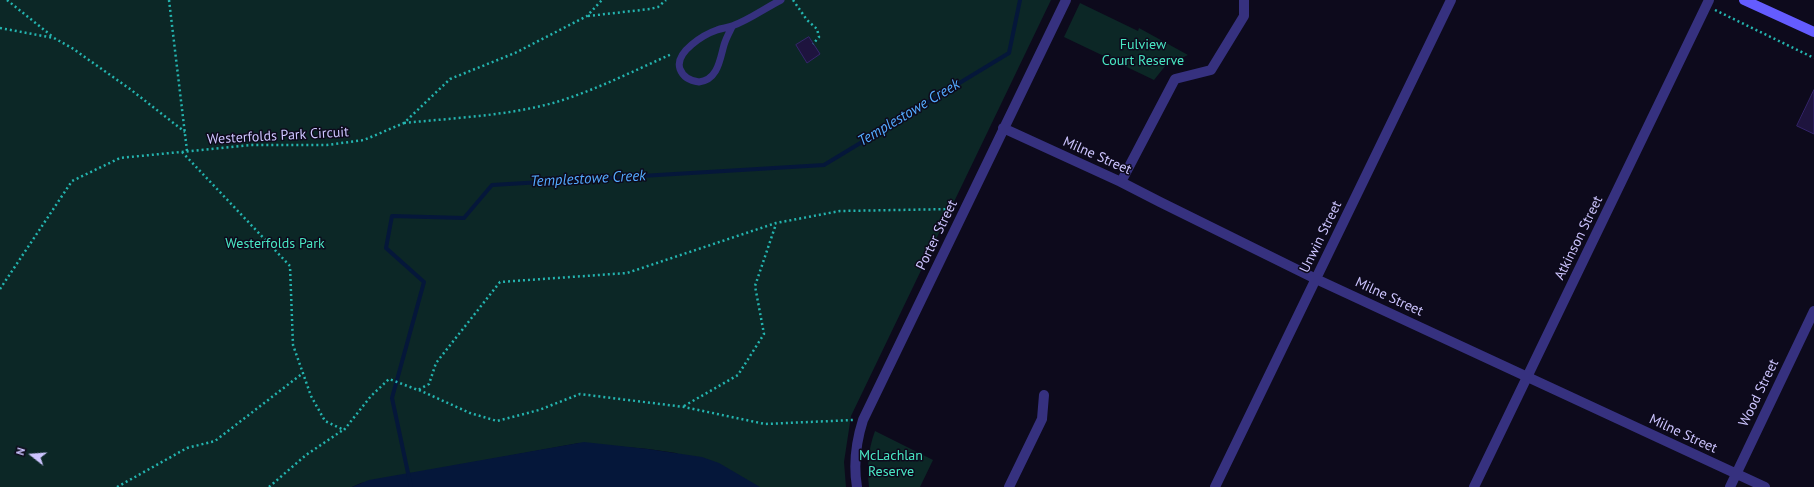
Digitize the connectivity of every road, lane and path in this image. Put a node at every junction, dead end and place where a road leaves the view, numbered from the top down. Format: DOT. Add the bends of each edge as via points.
graph roads {
  1 [pos="7,0"];
  2 [pos="169,0"];
  3 [pos="602,0"];
  4 [pos="666,0"];
  5 [pos="781,0"];
  6 [pos="793,0"];
  7 [pos="1066,0"];
  8 [pos="1244,0"];
  9 [pos="1451,0"];
  10 [pos="1744,0"];
  11 [pos="1708,3"];
  12 [pos="587,16"];
  13 [pos="732,27"];
  14 [pos="0,28"];
  15 [pos="1814,32"];
  16 [pos="54,38"];
  17 [pos="813,44"];
  18 [pos="689,47"];
  19 [pos="1814,58"];
  20 [pos="404,123"];
  21 [pos="1003,128"];
  22 [pos="185,132"];
  23 [pos="187,151"];
  24 [pos="182,152"];
  25 [pos="1121,182"];
  26 [pos="964,209"];
  27 [pos="776,223"];
  28 [pos="1316,278"];
  29 [pos="0,289"];
  30 [pos="1814,311"];
  31 [pos="303,373"];
  32 [pos="1528,377"];
  33 [pos="418,390"];
  34 [pos="1044,395"];
  35 [pos="684,407"];
  36 [pos="863,420"];
  37 [pos="344,430"];
  38 [pos="1736,474"];
  39 [pos="117,487"];
  40 [pos="269,487"];
  41 [pos="857,487"];
  42 [pos="1009,487"];
  43 [pos="1215,487"];
  44 [pos="1474,487"];
  45 [pos="1730,487"];
  46 [pos="1765,487"];
  1 -- 16 [label="path"];
  2 -- 22 [label="path"];
  3 -- 12 [label="path, Westerfolds Park Circuit"];
  4 -- 12 [label="path" via="658,7 650,9"];
  5 -- 13 [label="lane"];
  6 -- 17 [label="path" via="817,29 819,37"];
  7 -- 21 [label="street, Porter Street"];
  8 -- 25 [label="street" via="1244,16 1211,70 1175,79"];
  9 -- 28 [label="street, Unwin Street"];
  10 -- 15 [label="main road"];
  11 -- 19 [label="path"];
  11 -- 32 [label="street, Atkinson Street"];
  12 -- 20 [label="path, Westerfolds Park Circuit" via="515,53 450,79"];
  13 -- 18 [label="lane" via="709,34"];
  13 -- 18 [label="lane" via="716,70 705,81 692,80 685,77 681,71 679,62"];
  14 -- 16 [label="path"];
  16 -- 22 [label="path" via="130,89"];
  18 -- 20 [label="path" via="553,103 507,112"];
  20 -- 23 [label="path, Westerfolds Park Circuit" via="364,140 327,145 251,145"];
  21 -- 25 [label="street, Milne Street"];
  21 -- 26 [label="street, Porter Street"];
  22 -- 23 [label="path"];
  23 -- 24 [label="path, Westerfolds Park Circuit"];
  24 -- 29 [label="path, Westerfolds Park Circuit" via="120,158 72,181"];
  24 -- 31 [label="path" via="290,266 293,345"];
  25 -- 28 [label="street, Milne Street"];
  26 -- 27 [label="path" via="840,210"];
  26 -- 36 [label="street, Porter Street"];
  27 -- 33 [label="path" via="627,273 500,282 436,363 429,384"];
  27 -- 35 [label="path" via="755,286 764,334 738,375"];
  28 -- 32 [label="street, Milne Street"];
  28 -- 43 [label="street, Unwin Street"];
  30 -- 38 [label="street, Wood Street"];
  31 -- 37 [label="path" via="311,396 325,422"];
  31 -- 39 [label="path" via="215,441 188,448"];
  32 -- 38 [label="street, Milne Street"];
  32 -- 44 [label="street, Atkinson Street"];
  33 -- 35 [label="path" via="470,413 497,421 539,410 580,394"];
  33 -- 37 [label="path" via="389,379 371,396"];
  34 -- 42 [label="street" via="1042,419"];
  35 -- 36 [label="path" via="766,424"];
  36 -- 41 [label="street, Porter Street" via="854,461"];
  37 -- 40 [label="path" via="306,454"];
  38 -- 45 [label="street, Wood Street"];
  38 -- 46 [label="street, Milne Street"];
}
